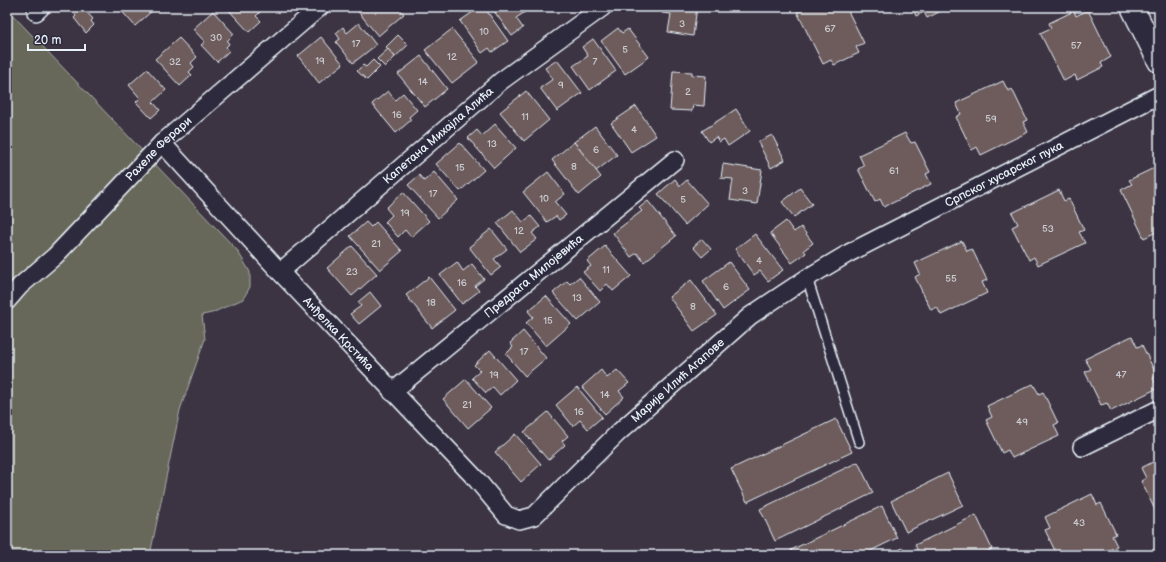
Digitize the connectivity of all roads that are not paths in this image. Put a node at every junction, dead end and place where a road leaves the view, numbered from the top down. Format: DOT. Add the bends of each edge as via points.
graph roads {
  1 [pos="320,7"];
  2 [pos="603,7"];
  3 [pos="1132,7"];
  4 [pos="1159,61"];
  5 [pos="1159,95"];
  6 [pos="162,143"];
  7 [pos="675,160"];
  8 [pos="849,253"];
  9 [pos="280,272"];
  10 [pos="808,278"];
  11 [pos="7,301"];
  12 [pos="392,392"];
  13 [pos="1159,409"];
  14 [pos="859,442"];
  15 [pos="1082,447"];
  16 [pos="519,520"];
  1 -- 6 [label="street, Рахеле Ферари"];
  2 -- 9 [label="street, Капетана Михајла Алића" via="501,82"];
  3 -- 4 [label="street"];
  5 -- 8 [label="street, Српског хусарског пука"];
  6 -- 9 [label="street, Анђелка Крстића"];
  6 -- 11 [label="street, Рахеле Ферари" via="55,256 20,286"];
  7 -- 12 [label="street, Предрага Милојевића"];
  8 -- 10 [label="street, Марије Илић Агапове"];
  9 -- 12 [label="street, Анђелка Крстића"];
  10 -- 14 [label="lane"];
  10 -- 16 [label="street, Марије Илић Агапове" via="750,316 618,433 534,516"];
  12 -- 16 [label="street, Анђелка Крстића" via="477,480 506,515"];
  13 -- 15 [label="street"];
}
